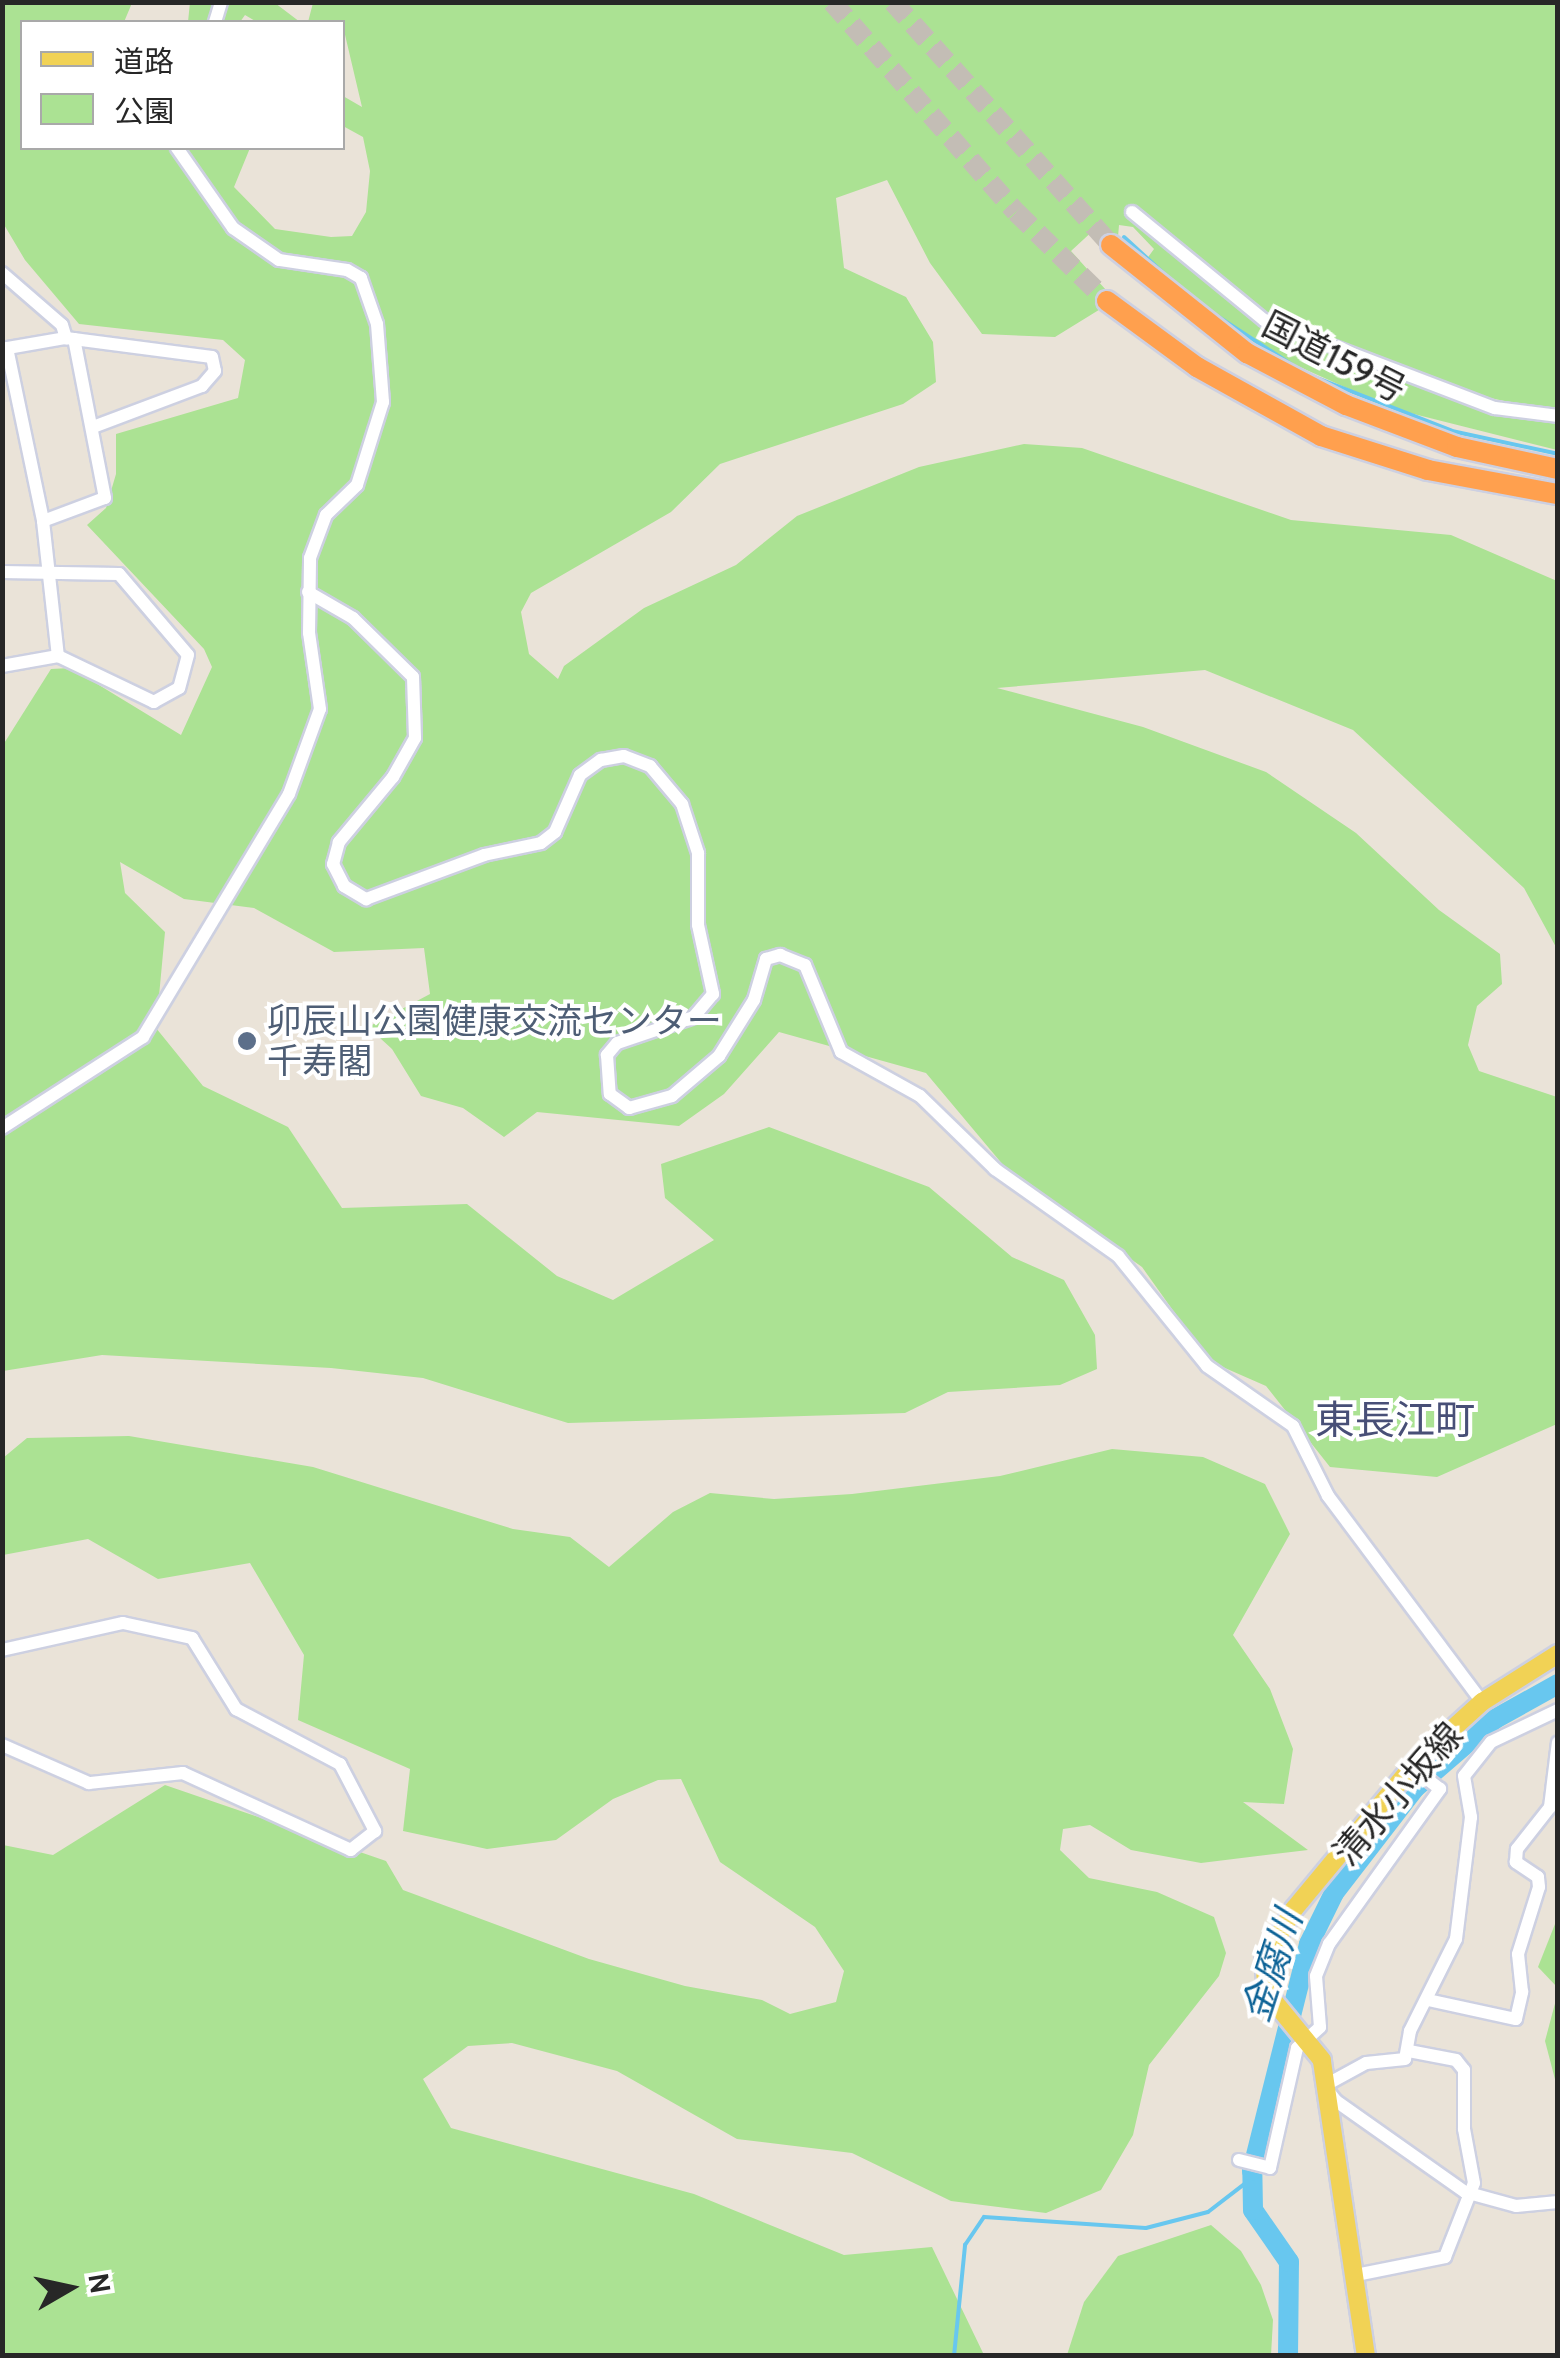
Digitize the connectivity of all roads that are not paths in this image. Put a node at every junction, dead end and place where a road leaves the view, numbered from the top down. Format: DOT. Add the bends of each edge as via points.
graph roads {
  1 [pos="178,150"];
  2 [pos="1132,212"];
  3 [pos="1111,244"];
  4 [pos="2,273"];
  5 [pos="1107,302"];
  6 [pos="70,339"];
  7 [pos="5,349"];
  8 [pos="1558,416"];
  9 [pos="93,427"];
  10 [pos="1558,469"];
  11 [pos="1558,494"];
  12 [pos="43,521"];
  13 [pos="2,572"];
  14 [pos="51,573"];
  15 [pos="308,592"];
  16 [pos="58,656"];
  17 [pos="2,666"];
  18 [pos="2,1128"];
  19 [pos="2,1650"];
  20 [pos="1558,1654"];
  21 [pos="1482,1702"];
  22 [pos="1558,1710"];
  23 [pos="1558,1742"];
  24 [pos="2,1745"];
  25 [pos="1415,1766"];
  26 [pos="1428,2000"];
  27 [pos="1307,2035"];
  28 [pos="1409,2051"];
  29 [pos="1324,2086"];
  30 [pos="1239,2160"];
  31 [pos="1466,2192"];
  32 [pos="1558,2202"];
  33 [pos="1356,2275"];
  34 [pos="1366,2356"];
  1 -- 15 [label="street" via="233,228 279,260 348,270 361,278 372,302 385,377 376,439 358,485 326,514 310,558"];
  2 -- 8 [label="street" via="1264,320 1495,408"];
  3 -- 10 [label="highway, 国道159号" via="1247,352 1346,405 1457,447"];
  4 -- 6 [label="street"];
  5 -- 11 [label="highway, 国道159号" via="1198,367 1321,436 1428,470"];
  6 -- 7 [label="street"];
  6 -- 9 [label="street"];
  6 -- 9 [label="street" via="189,351 212,357 216,371 202,386"];
  7 -- 12 [label="street"];
  9 -- 12 [label="street" via="105,498"];
  12 -- 14 [label="street"];
  13 -- 14 [label="street"];
  14 -- 16 [label="street"];
  14 -- 16 [label="street" via="119,574 188,655 179,688 154,702"];
  15 -- 18 [label="street" via="320,708 290,794 142,1036"];
  15 -- 21 [label="street" via="353,618 412,677 415,738 339,842 334,864 354,896 366,900 484,854 541,843 555,832 580,776 601,760 624,756 650,766 682,804 698,853 698,925 713,994 694,1017 628,1036 607,1055 605,1079 619,1104 655,1104 691,1082 747,1014 766,959 795,959 811,973 841,1052 920,1096 995,1169 1118,1256 1207,1366 1293,1426 1312,1469"];
  16 -- 17 [label="street"];
  19 -- 24 [label="street" via="124,1624 192,1638 236,1709 340,1764 376,1830 367,1844 351,1850 183,1773 89,1783"];
  20 -- 21 [label="main road, 清水小坂線"];
  21 -- 25 [label="main road, 清水小坂線"];
  22 -- 26 [label="street" via="1491,1742 1464,1776 1470,1816 1456,1939"];
  23 -- 26 [label="street" via="1550,1807 1517,1849 1516,1862 1538,1878 1539,1887 1518,1954 1522,1992 1516,2019"];
  25 -- 27 [label="street" via="1440,1789 1328,1944 1316,1976 1320,2027"];
  25 -- 27 [label="main road, 清水小坂線" via="1272,1943 1262,1979 1274,2004"];
  26 -- 28 [label="street" via="1410,2031"];
  27 -- 29 [label="main road" via="1322,2060"];
  27 -- 30 [label="street" via="1297,2048 1270,2168"];
  28 -- 29 [label="street" via="1406,2059 1366,2063"];
  28 -- 31 [label="street" via="1456,2060 1464,2070 1464,2128 1474,2183"];
  29 -- 31 [label="street"];
  29 -- 33 [label="main road"];
  31 -- 32 [label="street" via="1516,2206"];
  31 -- 33 [label="street" via="1445,2257"];
  33 -- 34 [label="main road"];
}
